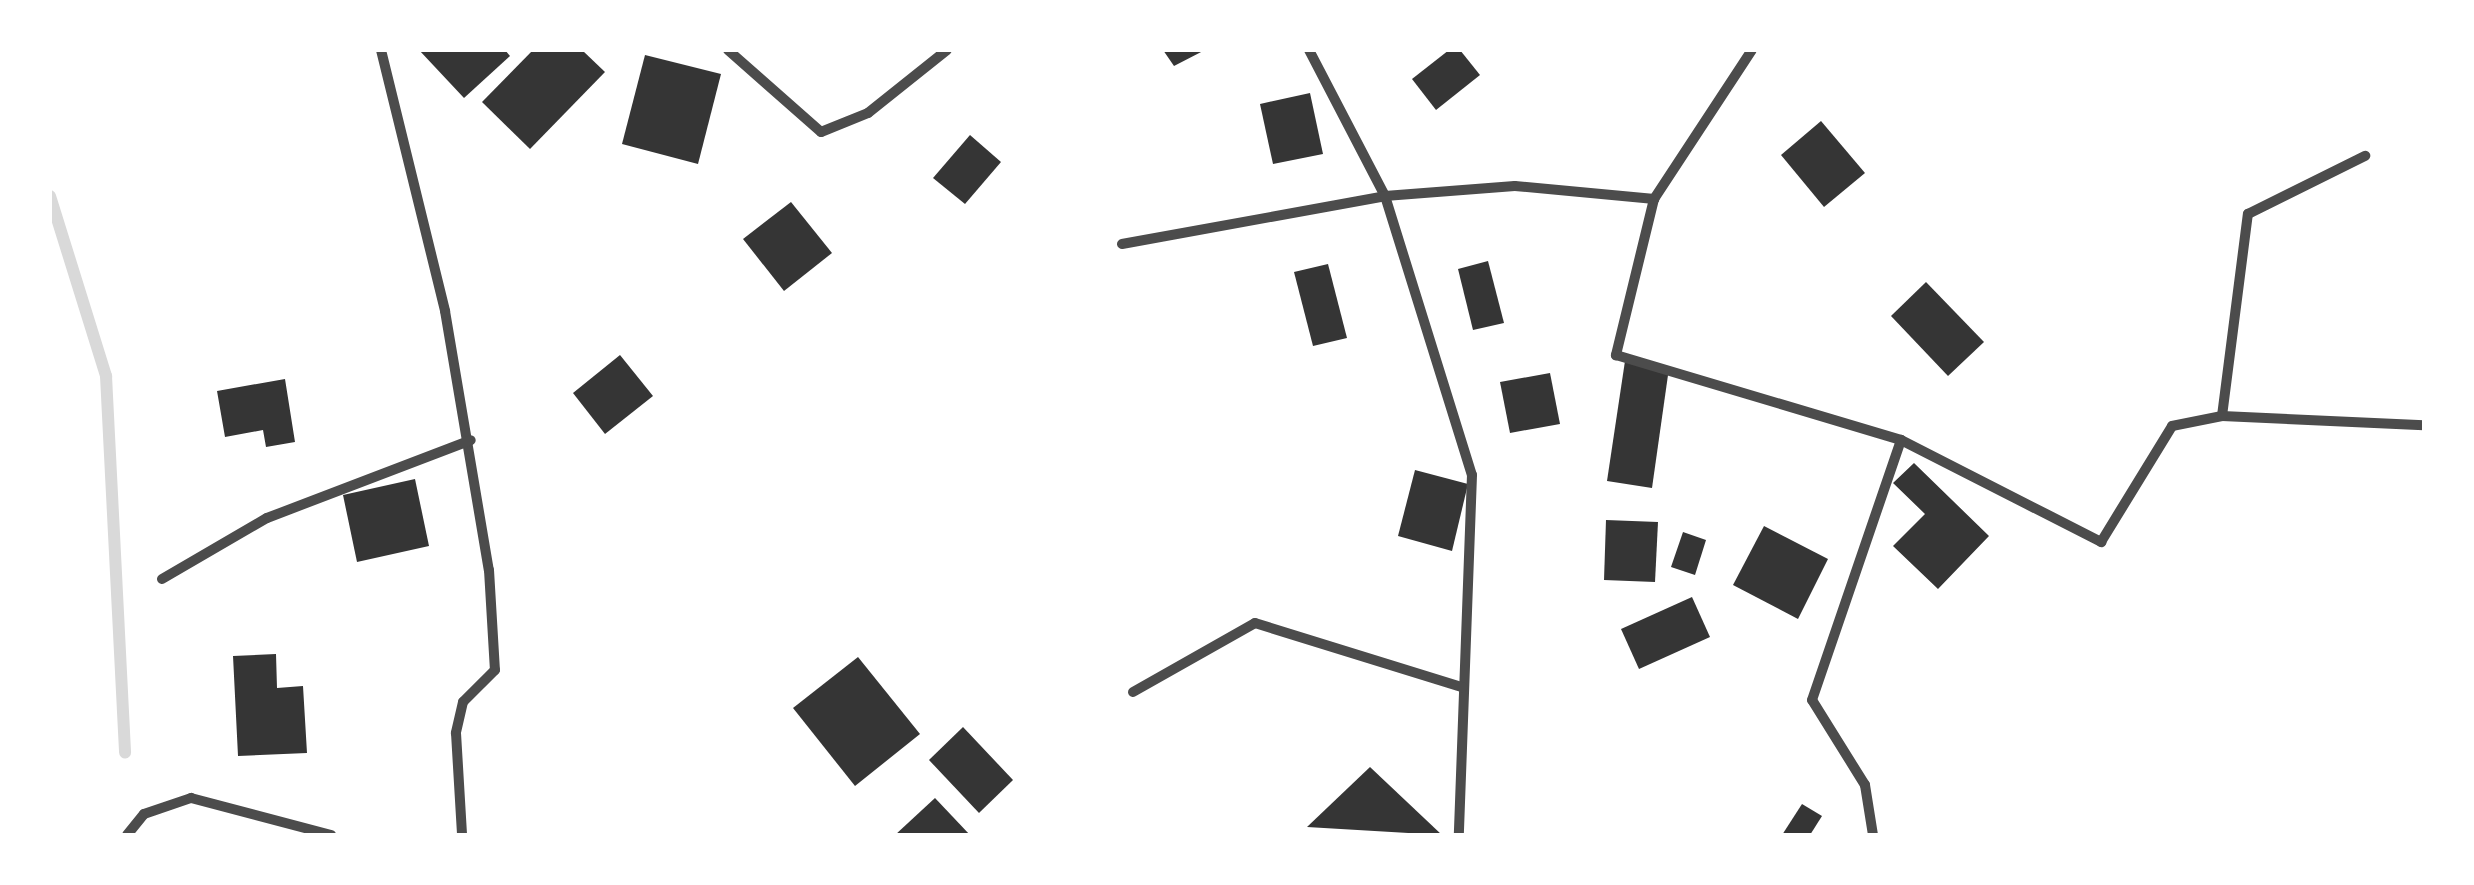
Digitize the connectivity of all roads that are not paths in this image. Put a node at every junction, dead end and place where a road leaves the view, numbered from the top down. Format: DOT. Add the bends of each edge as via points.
graph roads {
  1 [pos="381,50"];
  2 [pos="728,50"];
  3 [pos="947,50"];
  4 [pos="1309,50"];
  5 [pos="1752,50"];
  6 [pos="2364,156"];
  7 [pos="1385,196"];
  8 [pos="1654,198"];
  9 [pos="1122,244"];
  10 [pos="2222,416"];
  11 [pos="2424,424"];
  12 [pos="470,440"];
  13 [pos="1901,440"];
  14 [pos="162,579"];
  15 [pos="1462,687"];
  16 [pos="1133,692"];
  17 [pos="128,835"];
  18 [pos="331,835"];
  19 [pos="462,835"];
  20 [pos="1459,835"];
  21 [pos="1873,835"];
  1 -- 12 [label="street"];
  2 -- 3 [label="street" via="821,132 868,113"];
  4 -- 7 [label="street"];
  5 -- 8 [label="street"];
  6 -- 10 [label="street" via="2248,214"];
  7 -- 8 [label="street" via="1515,186"];
  7 -- 9 [label="street"];
  7 -- 15 [label="street" via="1472,475"];
  8 -- 13 [label="street" via="1616,354"];
  10 -- 11 [label="street"];
  10 -- 13 [label="street" via="2172,426 2101,542"];
  12 -- 14 [label="street" via="268,518"];
  12 -- 19 [label="street" via="494,670 459,711"];
  13 -- 21 [label="street" via="1812,700 1866,786"];
  15 -- 16 [label="street" via="1255,623"];
  15 -- 20 [label="street"];
  17 -- 18 [label="street" via="144,814 190,798"];
}
